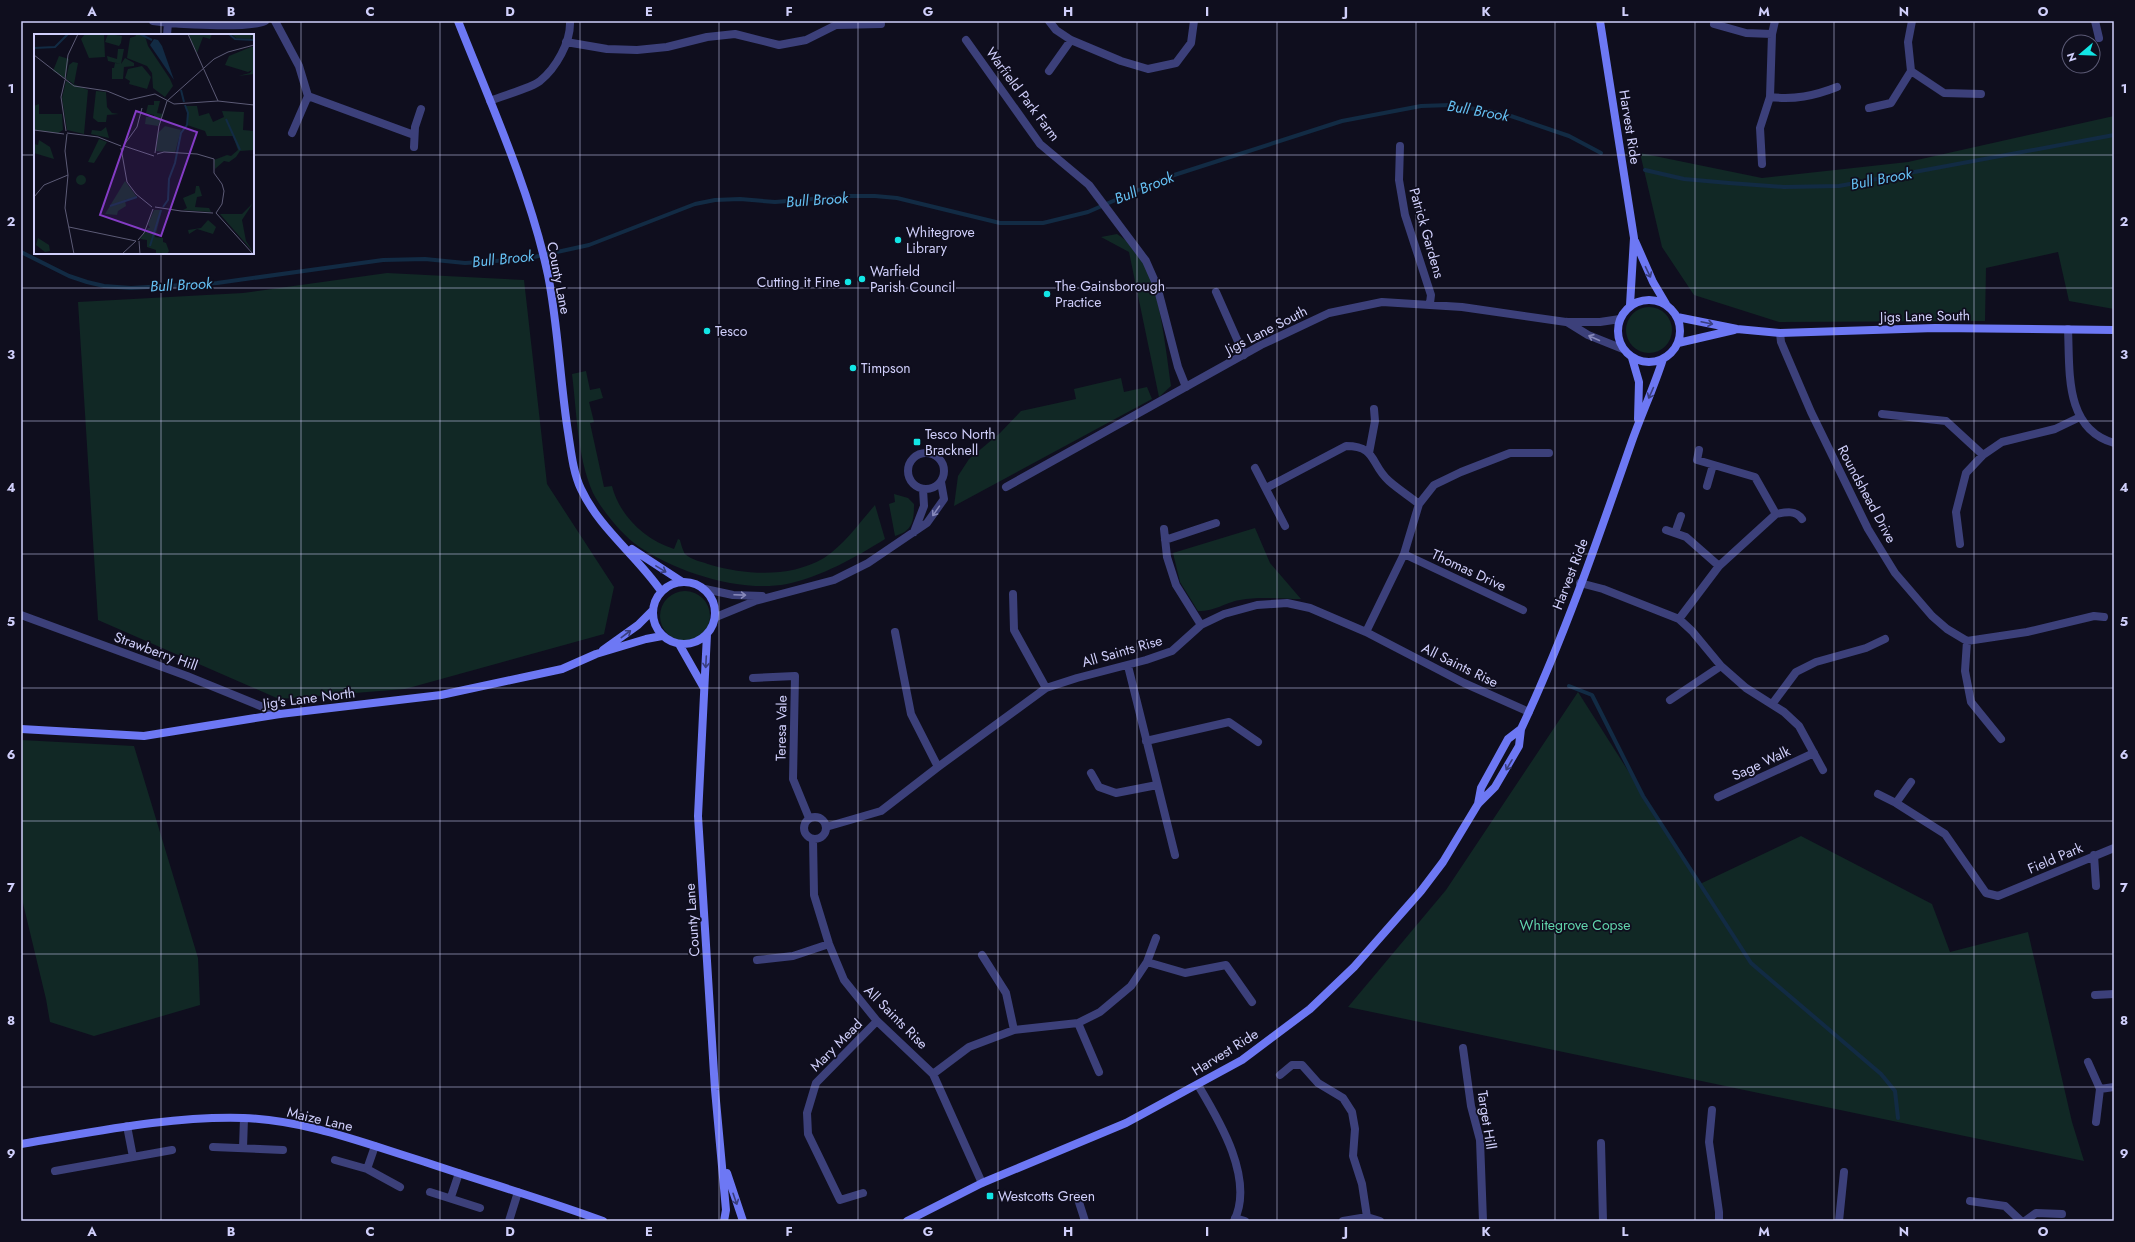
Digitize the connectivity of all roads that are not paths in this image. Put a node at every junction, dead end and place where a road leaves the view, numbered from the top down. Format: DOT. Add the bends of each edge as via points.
graph roads {
  1 [pos="153,21"];
  2 [pos="265,21"];
  3 [pos="276,21"];
  4 [pos="458,21"];
  5 [pos="570,21"];
  6 [pos="1049,21"];
  7 [pos="1194,21"];
  8 [pos="1600,21"];
  9 [pos="1775,21"];
  10 [pos="1912,21"];
  11 [pos="2095,21"];
  12 [pos="168,23"];
  13 [pos="881,24"];
  14 [pos="1714,24"];
  15 [pos="167,34"];
  16 [pos="1772,34"];
  17 [pos="2098,34"];
  18 [pos="966,40"];
  19 [pos="1071,40"];
  20 [pos="566,42"];
  21 [pos="1049,71"];
  22 [pos="1911,71"];
  23 [pos="1837,87"];
  24 [pos="1981,94"];
  25 [pos="308,96"];
  26 [pos="1770,97"];
  27 [pos="490,101"];
  28 [pos="1869,108"];
  29 [pos="421,109"];
  30 [pos="292,133"];
  31 [pos="414,135"];
  32 [pos="1400,146"];
  33 [pos="414,147"];
  34 [pos="1762,164"];
  35 [pos="1634,238"];
  36 [pos="1216,292"];
  37 [pos="1430,303"];
  38 [pos="1666,304"];
  39 [pos="1630,305"];
  40 [pos="1677,317"];
  41 [pos="1620,319"];
  42 [pos="1566,322"];
  43 [pos="1737,329"];
  44 [pos="2068,329"];
  45 [pos="2114,330"];
  46 [pos="1780,334"];
  47 [pos="1678,343"];
  48 [pos="1623,349"];
  49 [pos="1244,355"];
  50 [pos="1632,358"];
  51 [pos="1663,359"];
  52 [pos="1186,387"];
  53 [pos="1374,409"];
  54 [pos="1882,414"];
  55 [pos="2080,417"];
  56 [pos="1637,426"];
  57 [pos="2114,443"];
  58 [pos="1699,450"];
  59 [pos="1369,453"];
  60 [pos="1548,453"];
  61 [pos="1983,455"];
  62 [pos="1713,466"];
  63 [pos="1255,468"];
  64 [pos="941,482"];
  65 [pos="1707,486"];
  66 [pos="1006,487"];
  67 [pos="1266,488"];
  68 [pos="922,489"];
  69 [pos="1419,504"];
  70 [pos="1776,514"];
  71 [pos="1681,516"];
  72 [pos="1802,519"];
  73 [pos="1216,523"];
  74 [pos="1285,526"];
  75 [pos="1164,529"];
  76 [pos="1666,530"];
  77 [pos="914,533"];
  78 [pos="1674,533"];
  79 [pos="618,540"];
  80 [pos="1165,540"];
  81 [pos="1960,544"];
  82 [pos="1404,554"];
  83 [pos="1719,566"];
  84 [pos="681,581"];
  85 [pos="1580,583"];
  86 [pos="705,589"];
  87 [pos="661,591"];
  88 [pos="1013,594"];
  89 [pos="775,596"];
  90 [pos="653,610"];
  91 [pos="1523,610"];
  92 [pos="21,615"];
  93 [pos="716,617"];
  94 [pos="2104,618"];
  95 [pos="1679,619"];
  96 [pos="1201,625"];
  97 [pos="895,632"];
  98 [pos="1366,632"];
  99 [pos="707,634"];
  100 [pos="662,636"];
  101 [pos="1885,639"];
  102 [pos="1967,641"];
  103 [pos="679,644"];
  104 [pos="596,654"];
  105 [pos="1128,666"];
  106 [pos="1721,666"];
  107 [pos="753,678"];
  108 [pos="1046,688"];
  109 [pos="704,689"];
  110 [pos="1670,700"];
  111 [pos="1772,704"];
  112 [pos="1529,712"];
  113 [pos="280,714"];
  114 [pos="21,729"];
  115 [pos="1521,729"];
  116 [pos="2001,739"];
  117 [pos="1146,741"];
  118 [pos="1258,742"];
  119 [pos="1814,753"];
  120 [pos="938,767"];
  121 [pos="1823,770"];
  122 [pos="1091,773"];
  123 [pos="1911,782"];
  124 [pos="1157,785"];
  125 [pos="1878,794"];
  126 [pos="1718,797"];
  127 [pos="1896,803"];
  128 [pos="1478,804"];
  129 [pos="809,818"];
  130 [pos="826,827"];
  131 [pos="813,839"];
  132 [pos="2114,848"];
  133 [pos="1175,855"];
  134 [pos="2094,855"];
  135 [pos="2096,886"];
  136 [pos="1156,938"];
  137 [pos="829,944"];
  138 [pos="982,955"];
  139 [pos="757,960"];
  140 [pos="1147,962"];
  141 [pos="2114,994"];
  142 [pos="2095,995"];
  143 [pos="1252,1002"];
  144 [pos="877,1022"];
  145 [pos="1078,1023"];
  146 [pos="1014,1030"];
  147 [pos="1463,1048"];
  148 [pos="2088,1062"];
  149 [pos="1100,1072"];
  150 [pos="933,1074"];
  151 [pos="1280,1075"];
  152 [pos="1198,1085"];
  153 [pos="2114,1087"];
  154 [pos="2100,1090"];
  155 [pos="1712,1110"];
  156 [pos="244,1118"];
  157 [pos="2096,1122"];
  158 [pos="127,1126"];
  159 [pos="1601,1143"];
  160 [pos="21,1144"];
  161 [pos="374,1146"];
  162 [pos="213,1147"];
  163 [pos="242,1148"];
  164 [pos="721,1149"];
  165 [pos="172,1150"];
  166 [pos="283,1150"];
  167 [pos="134,1157"];
  168 [pos="335,1160"];
  169 [pos="367,1169"];
  170 [pos="55,1171"];
  171 [pos="1844,1172"];
  172 [pos="459,1174"];
  173 [pos="982,1183"];
  174 [pos="400,1187"];
  175 [pos="430,1192"];
  176 [pos="518,1192"];
  177 [pos="863,1193"];
  178 [pos="1077,1196"];
  179 [pos="451,1197"];
  180 [pos="1970,1201"];
  181 [pos="480,1208"];
  182 [pos="2062,1214"];
  183 [pos="1367,1217"];
  184 [pos="1234,1220"];
  185 [pos="509,1221"];
  186 [pos="603,1221"];
  187 [pos="724,1221"];
  188 [pos="743,1221"];
  189 [pos="907,1221"];
  190 [pos="1085,1221"];
  191 [pos="1245,1221"];
  192 [pos="1343,1221"];
  193 [pos="1380,1221"];
  194 [pos="1483,1221"];
  195 [pos="1603,1221"];
  196 [pos="1719,1221"];
  197 [pos="1839,1221"];
  198 [pos="2021,1221"];
  199 [pos="2025,1221"];
  1 -- 12 [label="street"];
  2 -- 12 [label="street" via="259,24"];
  3 -- 25 [label="street" via="299,66"];
  4 -- 27 [label="street, County Lane"];
  5 -- 20 [label="street"];
  6 -- 19 [label="street" via="1056,30"];
  7 -- 19 [label="street" via="1191,43 1176,63 1148,69 1121,61"];
  8 -- 35 [label="street, Harvest Ride"];
  9 -- 16 [label="street"];
  10 -- 22 [label="street" via="1908,42"];
  11 -- 17 [label="street"];
  12 -- 15 [label="street"];
  13 -- 20 [label="street" via="836,25 806,40 779,45 735,34 637,50 607,49"];
  14 -- 16 [label="street" via="1746,33"];
  16 -- 26 [label="street"];
  18 -- 52 [label="street, Warfield Park Farm" via="1040,144 1089,185 1146,261 1157,286 1178,367"];
  19 -- 21 [label="street"];
  20 -- 27 [label="street" via="557,61 539,82"];
  22 -- 24 [label="street" via="1944,93"];
  22 -- 28 [label="street" via="1891,103"];
  23 -- 26 [label="street" via="1811,97"];
  25 -- 30 [label="street"];
  25 -- 31 [label="street"];
  26 -- 34 [label="street" via="1760,128"];
  27 -- 79 [label="street, County Lane" via="528,206 548,274 560,385 572,461 580,488 592,512"];
  29 -- 31 [label="street"];
  31 -- 33 [label="street"];
  32 -- 37 [label="street, Patrick Gardens" via="1399,180 1405,215 1431,295"];
  35 -- 38 [label="street, Harvest Ride, one-way" via="1653,282"];
  35 -- 39 [label="street, Harvest Ride"];
  36 -- 49 [label="street"];
  37 -- 42 [label="street, Jigs Lane South"];
  37 -- 49 [label="street, Jigs Lane South" via="1382,302 1329,312"];
  38 -- 39 [label="street" via="1648,299"];
  38 -- 40 [label="street"];
  39 -- 41 [label="street"];
  40 -- 43 [label="street, Jigs Lane South, one-way"];
  40 -- 47 [label="street" via="1680,330"];
  41 -- 42 [label="street, Jigs Lane South"];
  41 -- 48 [label="street" via="1617,329 1618,340"];
  48 -- 42 [label="street, Jigs Lane South, one-way" via="1588,335"];
  43 -- 46 [label="street, Jigs Lane South"];
  43 -- 47 [label="street, Jigs Lane South"];
  44 -- 45 [label="street, Jigs Lane South"];
  44 -- 46 [label="street, Jigs Lane South" via="1935,328"];
  44 -- 55 [label="street" via="2071,381 2074,403"];
  46 -- 102 [label="street, Roundshead Drive" via="1781,342 1811,412 1868,529 1895,573 1932,616 1947,630"];
  47 -- 51 [label="street"];
  48 -- 50 [label="street"];
  49 -- 52 [label="street, Jigs Lane South"];
  50 -- 51 [label="street" via="1642,362"];
  50 -- 56 [label="street, Harvest Ride" via="1639,389"];
  51 -- 56 [label="street, Harvest Ride, one-way"];
  52 -- 66 [label="street, Jigs Lane South"];
  53 -- 59 [label="street" via="1375,421"];
  54 -- 61 [label="street" via="1946,421"];
  55 -- 57 [label="street" via="2090,431"];
  55 -- 61 [label="street" via="2056,429 2002,442"];
  56 -- 85 [label="street, Harvest Ride"];
  58 -- 62 [label="street" via="1696,460"];
  59 -- 67 [label="street" via="1360,446 1346,446"];
  59 -- 69 [label="street" via="1388,480"];
  60 -- 69 [label="street" via="1510,453 1461,472 1434,484"];
  61 -- 81 [label="street" via="1966,473 1956,512"];
  62 -- 65 [label="street"];
  62 -- 70 [label="street" via="1755,477"];
  63 -- 67 [label="street"];
  64 -- 68 [label="street" via="930,489"];
  64 -- 68 [label="street" via="944,471 939,459 926,453 920,454 912,461 908,473 912,483"];
  64 -- 77 [label="street, one-way" via="944,499 927,523"];
  67 -- 74 [label="street"];
  68 -- 77 [label="street" via="924,506"];
  69 -- 82 [label="street"];
  70 -- 72 [label="street" via="1789,512 1799,515"];
  70 -- 83 [label="street"];
  71 -- 78 [label="street"];
  73 -- 80 [label="street"];
  75 -- 80 [label="street"];
  76 -- 78 [label="street"];
  77 -- 89 [label="street" via="868,563 834,580"];
  78 -- 83 [label="street" via="1686,537"];
  79 -- 84 [label="street, County Lane, one-way"];
  79 -- 87 [label="street, County Lane" via="648,572"];
  80 -- 96 [label="street" via="1176,585"];
  82 -- 91 [label="street, Thomas Drive"];
  82 -- 98 [label="street"];
  83 -- 95 [label="street"];
  84 -- 86 [label="street" via="692,582"];
  84 -- 87 [label="street" via="670,584"];
  85 -- 95 [label="street" via="1603,589"];
  85 -- 112 [label="street, Harvest Ride"];
  86 -- 89 [label="street, one-way" via="733,595"];
  86 -- 93 [label="street" via="712,597"];
  87 -- 90 [label="street" via="654,601"];
  88 -- 108 [label="street" via="1014,630"];
  89 -- 93 [label="street"];
  90 -- 100 [label="street" via="654,623"];
  104 -- 90 [label="street, Jig's Lane North, one-way" via="625,635"];
  92 -- 113 [label="street, Strawberry Hill" via="187,676"];
  93 -- 99 [label="street"];
  94 -- 102 [label="street" via="2094,616 2027,632"];
  95 -- 106 [label="street" via="1692,630"];
  96 -- 98 [label="street, All Saints Rise" via="1224,614 1257,605 1287,604 1310,608"];
  96 -- 105 [label="street, All Saints Rise" via="1172,651"];
  97 -- 120 [label="street" via="911,714"];
  98 -- 112 [label="street, All Saints Rise"];
  99 -- 103 [label="street" via="696,642"];
  99 -- 109 [label="street, County Lane, one-way"];
  100 -- 103 [label="street"];
  100 -- 104 [label="street, Jig's Lane North"];
  101 -- 111 [label="street" via="1866,648 1816,662 1796,672"];
  102 -- 116 [label="street" via="1966,670 1971,702"];
  103 -- 109 [label="street"];
  104 -- 113 [label="street, Jig's Lane North" via="562,669 441,695"];
  105 -- 108 [label="street, All Saints Rise"];
  105 -- 117 [label="street"];
  106 -- 110 [label="street"];
  106 -- 111 [label="street" via="1746,688"];
  107 -- 129 [label="street, Teresa Vale" via="795,676 793,779"];
  108 -- 120 [label="street, All Saints Rise"];
  109 -- 164 [label="street, County Lane" via="698,816"];
  111 -- 119 [label="street" via="1799,726"];
  112 -- 115 [label="street, Harvest Ride"];
  113 -- 114 [label="street, Jig's Lane North" via="144,736"];
  115 -- 128 [label="street, Harvest Ride" via="1508,739 1481,788"];
  115 -- 128 [label="street, Harvest Ride, one-way" via="1519,746 1514,757 1496,788"];
  117 -- 118 [label="street" via="1229,722"];
  117 -- 124 [label="street"];
  119 -- 121 [label="street"];
  119 -- 126 [label="street, Sage Walk"];
  120 -- 130 [label="street, All Saints Rise" via="881,811"];
  122 -- 124 [label="street" via="1099,786 1116,793"];
  123 -- 127 [label="street"];
  124 -- 133 [label="street"];
  125 -- 127 [label="street, Field Park"];
  127 -- 134 [label="street, Field Park" via="1945,834 1986,893 1998,896"];
  128 -- 152 [label="street, Harvest Ride" via="1422,891 1354,967 1310,1009 1271,1039 1242,1060"];
  129 -- 130 [label="street" via="820,818"];
  129 -- 131 [label="street, All Saints Rise" via="804,824 804,831 806,836"];
  130 -- 131 [label="street, All Saints Rise" via="821,837"];
  131 -- 137 [label="street, All Saints Rise" via="814,895"];
  132 -- 134 [label="street, Field Park"];
  134 -- 135 [label="street, Field Park"];
  136 -- 140 [label="street"];
  137 -- 139 [label="street" via="793,956"];
  137 -- 144 [label="street, All Saints Rise" via="844,980"];
  138 -- 146 [label="street" via="1006,993"];
  140 -- 143 [label="street" via="1185,972 1226,965"];
  140 -- 145 [label="street" via="1131,986 1100,1012"];
  141 -- 142 [label="street"];
  144 -- 150 [label="street, All Saints Rise"];
  144 -- 177 [label="street, Mary Mead" via="816,1083 807,1113 808,1134 840,1200"];
  145 -- 146 [label="street"];
  145 -- 149 [label="street"];
  146 -- 150 [label="street" via="969,1047"];
  147 -- 194 [label="street, Target Hill" via="1471,1106 1480,1140"];
  148 -- 154 [label="street"];
  150 -- 173 [label="street, All Saints Rise"];
  151 -- 183 [label="street" via="1292,1065 1302,1066 1318,1083 1343,1098 1352,1112 1355,1129 1353,1156 1362,1184"];
  152 -- 173 [label="street, Harvest Ride" via="1126,1123"];
  152 -- 184 [label="street" via="1220,1123 1235,1160 1240,1190"];
  153 -- 154 [label="street"];
  154 -- 157 [label="street"];
  155 -- 196 [label="street" via="1709,1142"];
  156 -- 158 [label="street, Maize Lane" via="165,1120"];
  156 -- 161 [label="street, Maize Lane" via="332,1133"];
  156 -- 163 [label="street"];
  158 -- 160 [label="street, Maize Lane"];
  158 -- 167 [label="street"];
  159 -- 195 [label="street"];
  161 -- 169 [label="street"];
  161 -- 172 [label="street, Maize Lane"];
  162 -- 163 [label="street"];
  163 -- 166 [label="street"];
  164 -- 187 [label="street, County Lane" via="726,1210"];
  164 -- 188 [label="street, County Lane, one-way"];
  165 -- 167 [label="street"];
  167 -- 170 [label="street"];
  168 -- 169 [label="street"];
  169 -- 174 [label="street"];
  171 -- 197 [label="street"];
  172 -- 176 [label="street, Maize Lane"];
  172 -- 179 [label="street"];
  173 -- 189 [label="street, Harvest Ride"];
  175 -- 179 [label="street"];
  176 -- 185 [label="street"];
  176 -- 186 [label="street, Maize Lane"];
  178 -- 190 [label="street"];
  179 -- 181 [label="street"];
  180 -- 198 [label="street" via="2005,1206"];
  182 -- 199 [label="street" via="2036,1213"];
  183 -- 192 [label="street"];
  183 -- 193 [label="street"];
  184 -- 191 [label="street"];
}
